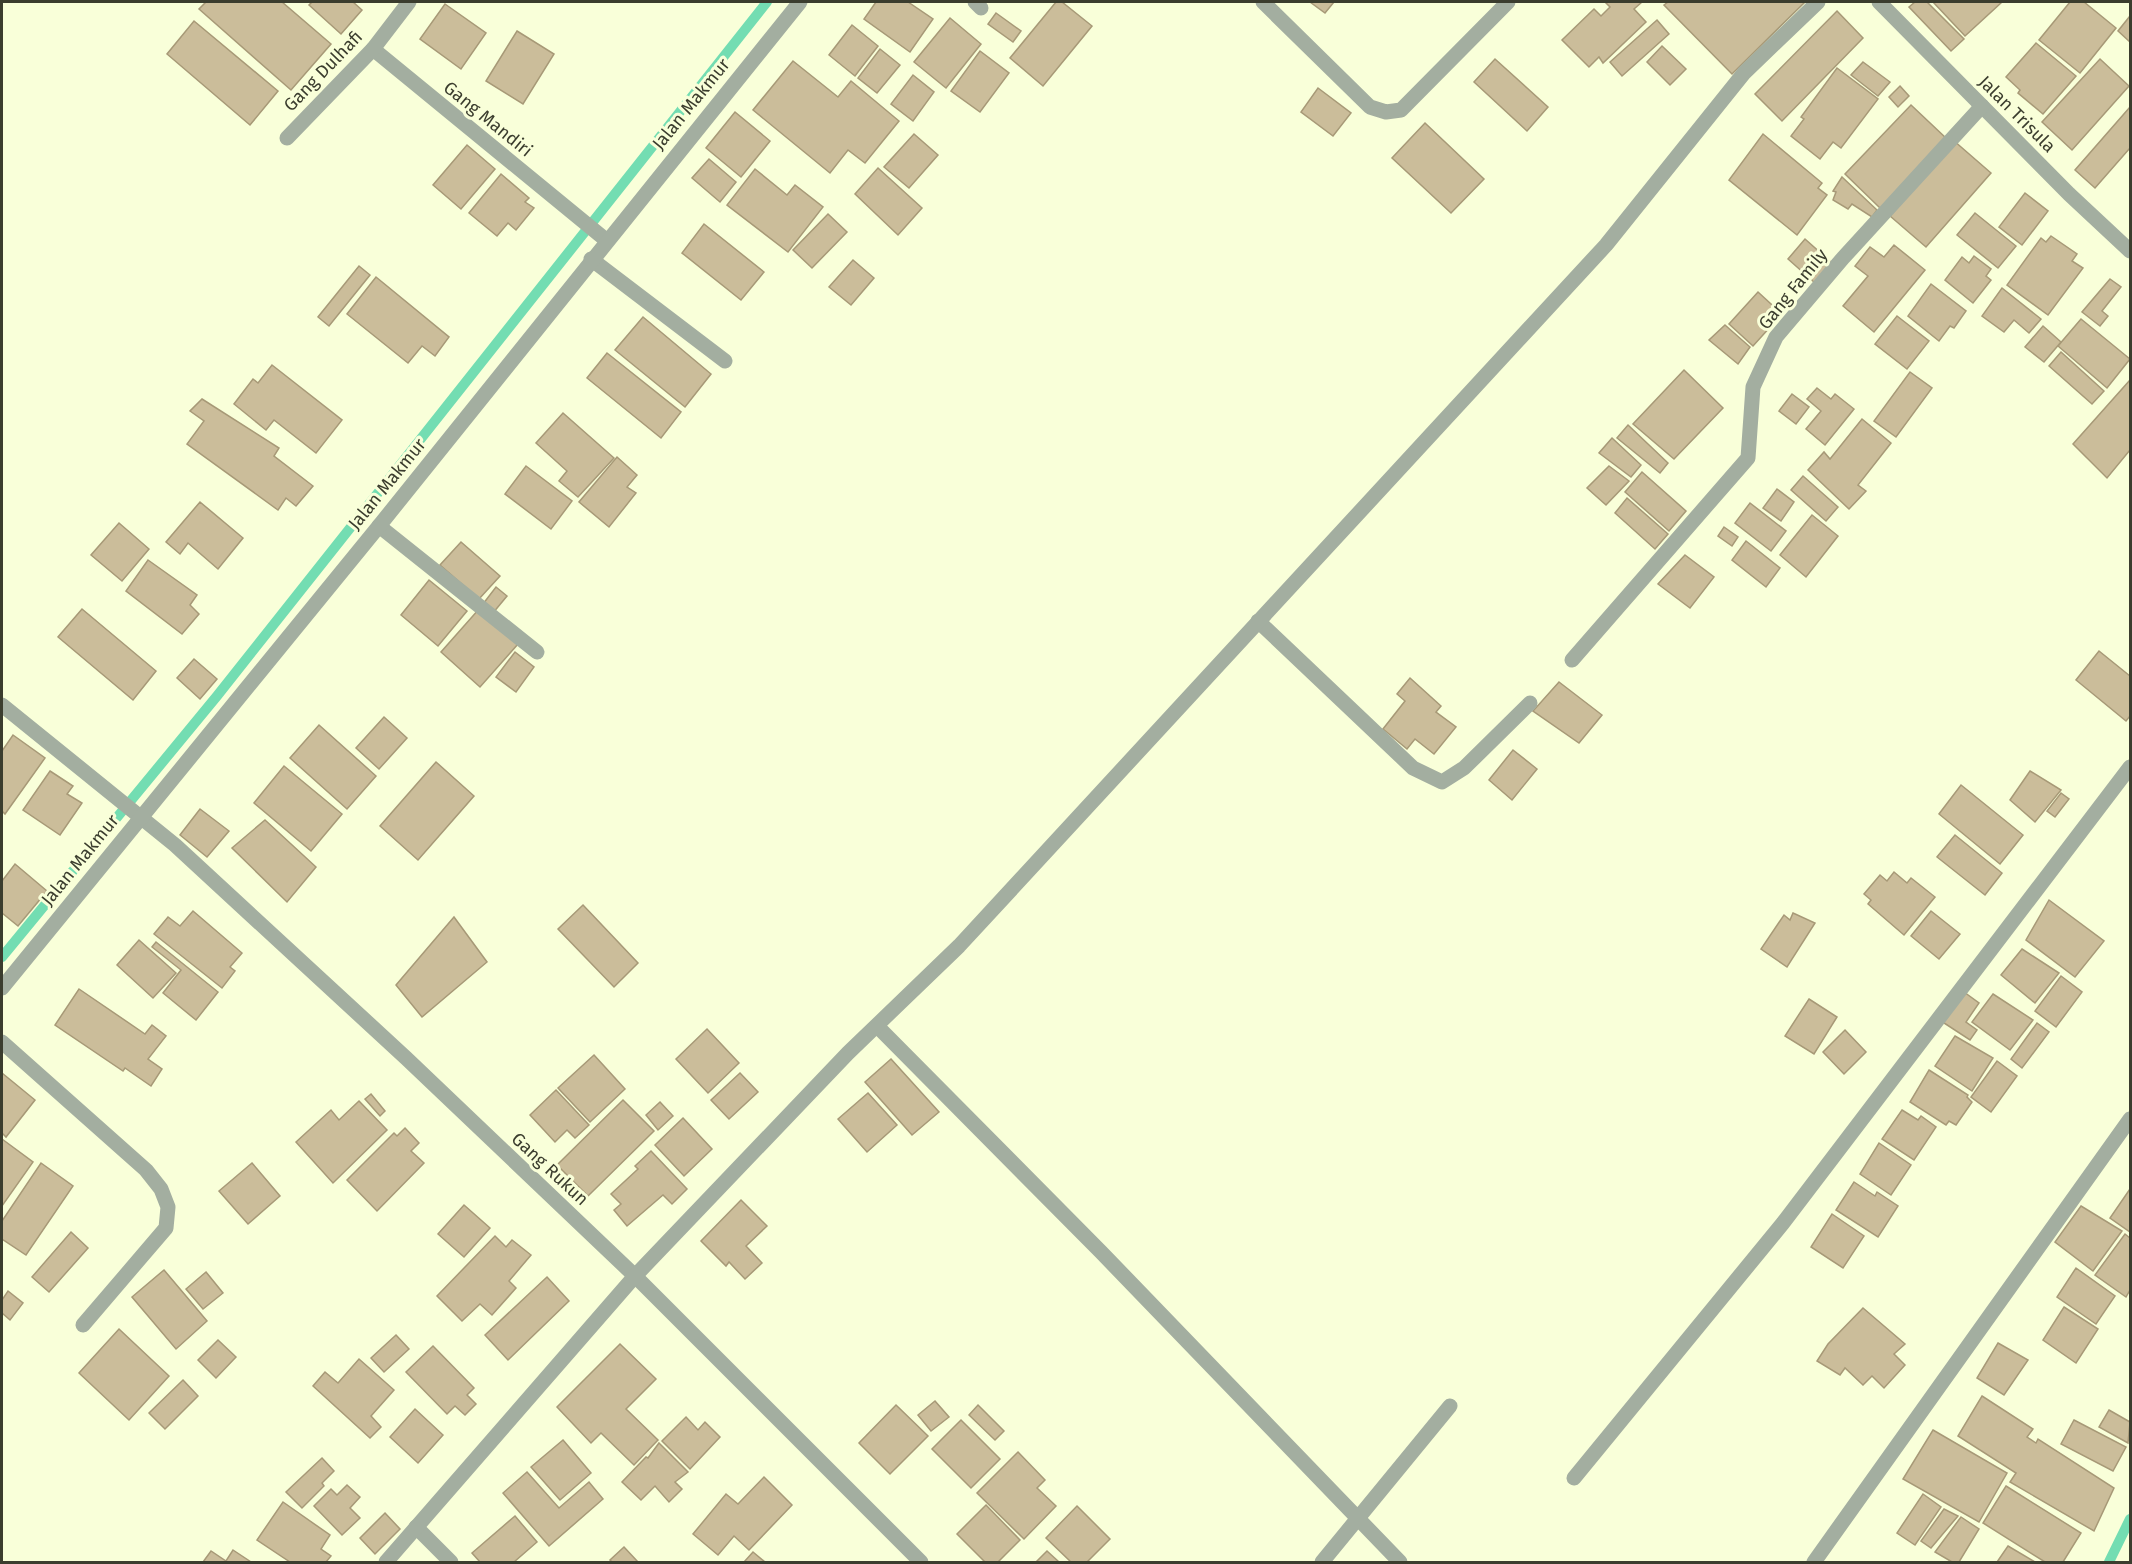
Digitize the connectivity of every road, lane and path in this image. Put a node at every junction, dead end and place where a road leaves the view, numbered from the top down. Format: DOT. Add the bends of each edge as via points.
graph roads {
  1 [pos="409,2"];
  2 [pos="800,2"];
  3 [pos="1263,2"];
  4 [pos="1508,2"];
  5 [pos="1818,2"];
  6 [pos="1879,2"];
  7 [pos="373,49"];
  8 [pos="1982,106"];
  9 [pos="287,138"];
  10 [pos="606,240"];
  11 [pos="2130,250"];
  12 [pos="591,259"];
  13 [pos="725,361"];
  14 [pos="379,526"];
  15 [pos="1258,621"];
  16 [pos="537,651"];
  17 [pos="1572,660"];
  18 [pos="1530,703"];
  19 [pos="2,705"];
  20 [pos="2130,767"];
  21 [pos="135,814"];
  22 [pos="2,987"];
  23 [pos="878,1027"];
  24 [pos="2,1042"];
  25 [pos="2130,1119"];
  26 [pos="635,1276"];
  27 [pos="83,1325"];
  28 [pos="1450,1406"];
  29 [pos="1574,1478"];
  30 [pos="1356,1518"];
  31 [pos="416,1527"];
  32 [pos="386,1563"];
  33 [pos="451,1563"];
  34 [pos="921,1563"];
  35 [pos="1322,1563"];
  36 [pos="1400,1563"];
  37 [pos="1814,1563"];
  1 -- 7 [label="street, Gang Dulhafi"];
  2 -- 10 [label="street, Jalan Makmur"];
  3 -- 4 [label="street" via="1370,106 1386,112 1401,110"];
  5 -- 15 [label="street" via="1744,73 1606,246"];
  6 -- 8 [label="street, Jalan Trisula"];
  7 -- 9 [label="street, Gang Dulhafi"];
  7 -- 10 [label="street, Gang Mandiri"];
  8 -- 11 [label="street, Jalan Trisula"];
  8 -- 17 [label="street, Gang Family" via="1776,337 1754,387 1748,458"];
  10 -- 12 [label="street, Jalan Makmur"];
  12 -- 13 [label="street"];
  12 -- 14 [label="street, Jalan Makmur"];
  14 -- 16 [label="street"];
  14 -- 21 [label="street, Jalan Makmur"];
  15 -- 18 [label="street" via="1413,768 1442,782 1464,768"];
  15 -- 23 [label="street" via="959,946"];
  19 -- 21 [label="street, Gang Rukun"];
  20 -- 29 [label="street" via="1783,1223"];
  21 -- 22 [label="street, Jalan Makmur"];
  21 -- 26 [label="street, Gang Rukun" via="184,852"];
  23 -- 26 [label="street" via="848,1053"];
  23 -- 30 [label="street"];
  24 -- 27 [label="street" via="146,1170 161,1189 168,1207 166,1228"];
  25 -- 37 [label="street"];
  26 -- 31 [label="street"];
  26 -- 34 [label="street, Gang Rukun"];
  28 -- 30 [label="street"];
  30 -- 35 [label="street"];
  30 -- 36 [label="street"];
  31 -- 32 [label="street"];
  31 -- 33 [label="street"];
}
